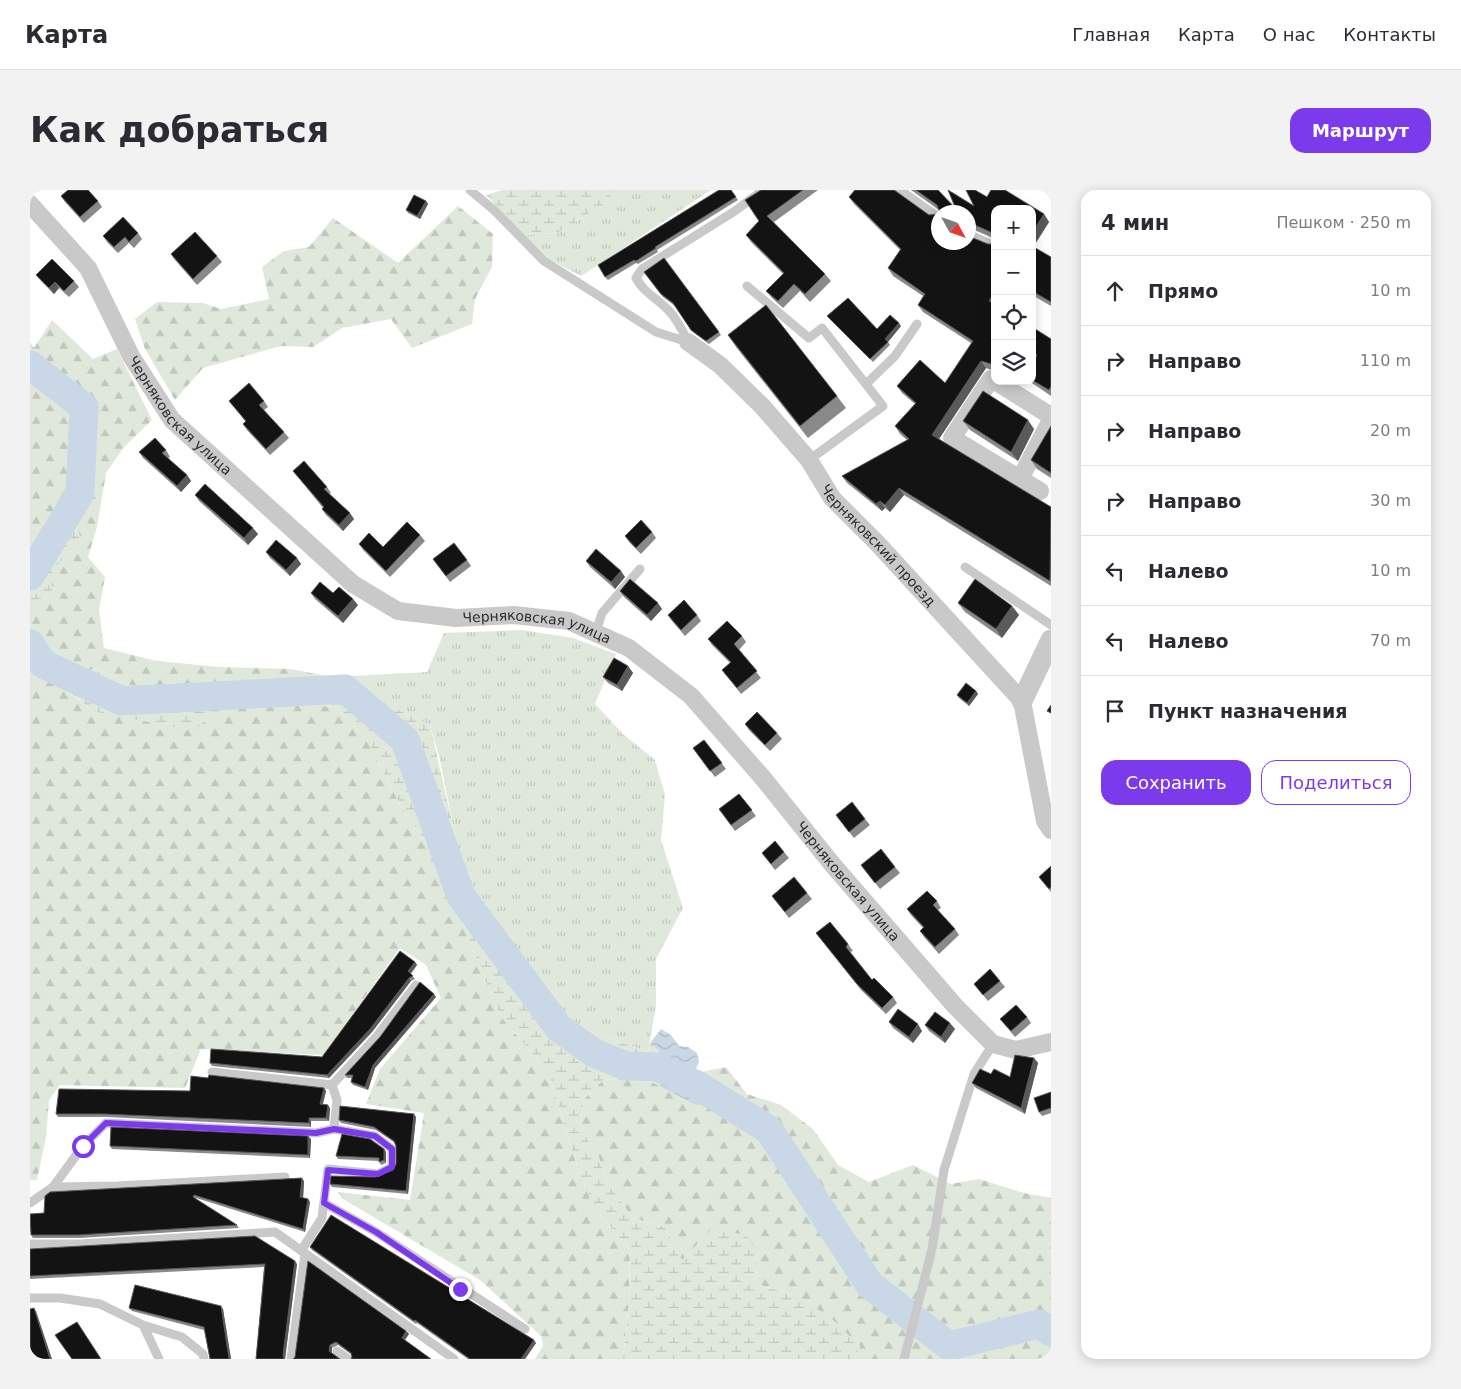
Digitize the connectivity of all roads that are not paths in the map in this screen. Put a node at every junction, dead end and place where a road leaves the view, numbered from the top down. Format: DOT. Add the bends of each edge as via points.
graph roads {
  1 [pos="470,190"];
  2 [pos="763,190"];
  3 [pos="900,190"];
  4 [pos="30,204"];
  5 [pos="931,212"];
  6 [pos="976,238"];
  7 [pos="991,244"];
  8 [pos="747,286"];
  9 [pos="917,324"];
  10 [pos="688,342"];
  11 [pos="991,378"];
  12 [pos="866,384"];
  13 [pos="1001,385"];
  14 [pos="1051,416"];
  15 [pos="1051,420"];
  16 [pos="809,460"];
  17 [pos="1020,479"];
  18 [pos="1040,491"];
  19 [pos="965,567"];
  20 [pos="640,569"];
  21 [pos="1051,625"];
  22 [pos="596,632"];
  23 [pos="1049,649"];
  24 [pos="1022,700"];
  25 [pos="1051,830"];
  26 [pos="416,985"];
  27 [pos="1051,1042"];
  28 [pos="993,1044"];
  29 [pos="212,1072"];
  30 [pos="332,1085"];
  31 [pos="334,1129"];
  32 [pos="285,1176"];
  33 [pos="53,1187"];
  34 [pos="30,1203"];
  35 [pos="324,1203"];
  36 [pos="30,1244"];
  37 [pos="303,1253"];
  38 [pos="30,1298"];
  39 [pos="143,1325"];
  40 [pos="524,1329"];
  41 [pos="337,1351"];
  42 [pos="159,1359"];
  43 [pos="204,1359"];
  44 [pos="291,1359"];
  45 [pos="348,1359"];
  46 [pos="454,1359"];
  47 [pos="904,1359"];
  1 -- 10 [label="lane" via="544,260 656,332"];
  2 -- 10 [label="lane" via="642,269 636,278 641,288 666,307"];
  3 -- 5 [label="lane"];
  4 -- 22 [label="street, Черняковская улица" via="88,268 131,356 172,420 353,584 398,611 456,618 514,616 569,620"];
  6 -- 7 [label="lane"];
  8 -- 12 [label="lane" via="809,338 822,328"];
  9 -- 12 [label="lane" via="895,356"];
  10 -- 16 [label="street, Черняковский проезд" via="720,365 762,406"];
  11 -- 17 [label="street" via="952,438"];
  12 -- 16 [label="lane" via="883,406"];
  13 -- 14 [label="street"];
  15 -- 17 [label="street"];
  16 -- 24 [label="street, Черняковский проезд" via="832,498"];
  17 -- 18 [label="street"];
  19 -- 21 [label="lane"];
  20 -- 22 [label="lane" via="602,613"];
  22 -- 28 [label="street, Черняковская улица" via="629,648 691,696 955,1006"];
  23 -- 24 [label="street"];
  24 -- 25 [label="street" via="1045,821"];
  26 -- 30 [label="lane" via="377,1036"];
  27 -- 28 [label="street" via="1016,1050"];
  28 -- 47 [label="lane" via="974,1074 944,1170 932,1249"];
  29 -- 30 [label="lane"];
  30 -- 31 [label="lane" via="337,1100"];
  31 -- 33 [label="lane" via="316,1133 106,1123 83,1146"];
  31 -- 35 [label="lane" via="375,1136 392,1149 392,1167 378,1174 328,1170"];
  32 -- 33 [label="lane"];
  33 -- 34 [label="lane"];
  35 -- 37 [label="lane" via="322,1218"];
  35 -- 40 [label="lane" via="376,1232"];
  36 -- 37 [label="lane" via="275,1232"];
  37 -- 44 [label="lane"];
  37 -- 46 [label="lane"];
  38 -- 39 [label="lane" via="60,1298 100,1304"];
  39 -- 42 [label="lane"];
  39 -- 43 [label="lane" via="182,1337 203,1354"];
  41 -- 45 [label="lane"];
}
